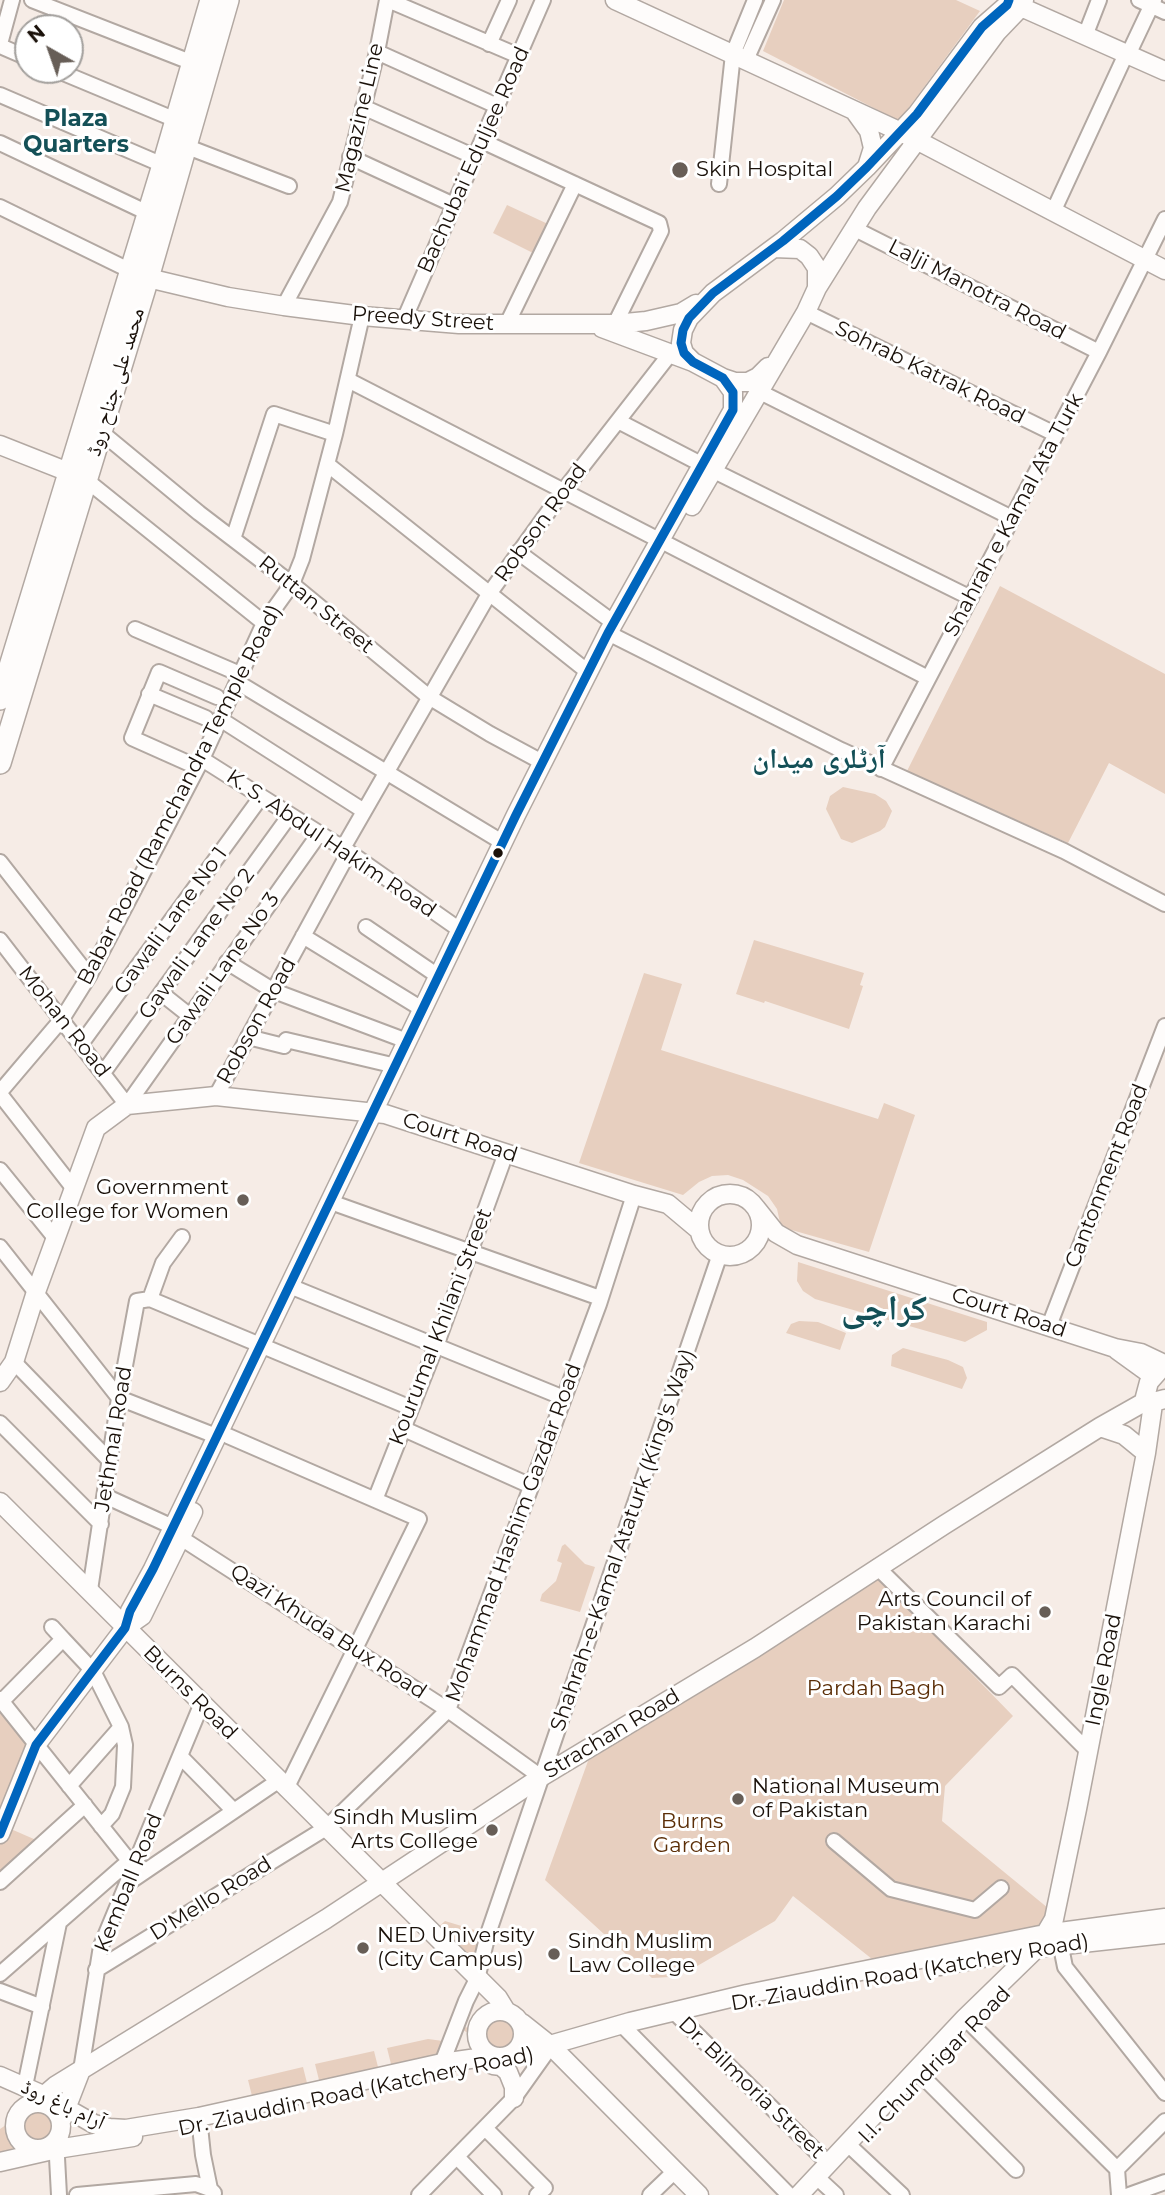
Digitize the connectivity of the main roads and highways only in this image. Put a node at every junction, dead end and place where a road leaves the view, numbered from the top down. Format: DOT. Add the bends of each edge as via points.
graph roads {
  1 [pos="211,0"];
  2 [pos="228,0"];
  3 [pos="615,0"];
  4 [pos="1012,2"];
  5 [pos="1165,71"];
  6 [pos="854,111"];
  7 [pos="901,132"];
  8 [pos="918,140"];
  9 [pos="867,167"];
  10 [pos="774,248"];
  11 [pos="1165,270"];
  12 [pos="139,275"];
  13 [pos="817,288"];
  14 [pos="713,293"];
  15 [pos="589,323"];
  16 [pos="790,340"];
  17 [pos="693,362"];
  18 [pos="723,378"];
  19 [pos="0,445"];
  20 [pos="706,467"];
  21 [pos="77,476"];
  22 [pos="614,632"];
  23 [pos="0,699"];
  24 [pos="0,763"];
  25 [pos="380,1113"];
  26 [pos="719,1196"];
  27 [pos="668,1204"];
  28 [pos="756,1208"];
  29 [pos="699,1230"];
  30 [pos="797,1245"];
  31 [pos="749,1249"];
  32 [pos="264,1347"];
  33 [pos="1161,1368"];
  34 [pos="0,1382"];
  35 [pos="1157,1403"];
  36 [pos="1100,1427"];
  37 [pos="1146,1453"];
  38 [pos="0,1502"];
  39 [pos="125,1628"];
  40 [pos="0,1834"];
  41 [pos="381,1883"];
  42 [pos="1165,1918"];
  43 [pos="1165,1934"];
  44 [pos="1050,1941"];
  45 [pos="506,2011"];
  46 [pos="522,2023"];
  47 [pos="551,2049"];
  48 [pos="499,2060"];
  49 [pos="80,2070"];
  50 [pos="0,2076"];
  51 [pos="514,2098"];
  52 [pos="33,2103"];
  53 [pos="199,2122"];
  54 [pos="0,2123"];
  55 [pos="126,2129"];
  56 [pos="60,2130"];
  57 [pos="0,2162"];
  58 [pos="816,2188"];
  59 [pos="699,2195"];
  60 [pos="799,2195"];
  1 -- 12 [label="highway, محمد علی جناح روڈ" via="148,213"];
  2 -- 12 [label="highway, محمد علی جناح روڈ" via="185,146"];
  3 -- 6 [label="main road"];
  4 -- 5 [label="main road"];
  4 -- 7 [label="main road" via="982,27"];
  4 -- 8 [label="main road" via="997,32"];
  6 -- 7 [label="main road"];
  6 -- 9 [label="main road" via="869,131 873,148"];
  7 -- 8 [label="main road"];
  7 -- 9 [label="main road"];
  8 -- 11 [label="main road"];
  8 -- 13 [label="main road" via="867,208"];
  9 -- 10 [label="main road"];
  10 -- 13 [label="main road" via="800,249 809,256 817,268"];
  10 -- 14 [label="main road"];
  12 -- 15 [label="main road, Preedy Street" via="228,297 362,316 459,324"];
  12 -- 21 [label="highway, محمد علی جناح روڈ"];
  12 -- 21 [label="highway, محمد علی جناح روڈ" via="101,432"];
  13 -- 16 [label="main road"];
  14 -- 15 [label="main road, Preedy Street" via="681,313 646,321"];
  14 -- 17 [label="main road" via="683,330 684,354"];
  15 -- 17 [label="main road"];
  16 -- 18 [label="main road" via="758,377 748,382"];
  16 -- 20 [label="main road"];
  17 -- 18 [label="main road"];
  18 -- 20 [label="main road" via="733,392 733,410"];
  19 -- 21 [label="main road"];
  20 -- 22 [label="main road"];
  21 -- 23 [label="highway, محمد علی جناح روڈ"];
  21 -- 24 [label="highway, محمد علی جناح روڈ"];
  22 -- 25 [label="main road"];
  22 -- 25 [label="main road" via="587,672 502,842 407,1041"];
  25 -- 27 [label="main road, Court Road"];
  25 -- 32 [label="main road"];
  25 -- 32 [label="main road" via="340,1205"];
  25 -- 34 [label="main road, Robson Road" via="216,1096 127,1105 96,1128 14,1362"];
  26 -- 27 [label="main road"];
  26 -- 28 [label="main road" via="744,1197"];
  26 -- 29 [label="main road" via="705,1206"];
  27 -- 29 [label="main road, Court Road"];
  28 -- 30 [label="main road, Court Road" via="776,1233"];
  28 -- 31 [label="main road" via="761,1227"];
  29 -- 31 [label="main road" via="703,1240 720,1254"];
  30 -- 31 [label="main road" via="770,1243"];
  30 -- 33 [label="main road, Court Road" via="1141,1353"];
  32 -- 39 [label="main road" via="177,1533 130,1611"];
  33 -- 35 [label="main road" via="1145,1392"];
  35 -- 36 [label="main road, Strachan Road"];
  35 -- 37 [label="main road, Ingle Road"];
  35 -- 44 [label="main road, Ingle Road" via="1066,1920"];
  36 -- 37 [label="main road" via="1124,1435"];
  36 -- 41 [label="main road, Strachan Road" via="755,1648 541,1777"];
  37 -- 44 [label="main road, Ingle Road"];
  38 -- 39 [label="main road, Burns Road"];
  39 -- 40 [label="main road" via="36,1745"];
  39 -- 41 [label="main road, Burns Road"];
  41 -- 45 [label="main road, Burns Road"];
  41 -- 49 [label="main road, Strachan Road"];
  42 -- 44 [label="main road, Dr. Ziauddin Road (Katchery Road)"];
  43 -- 44 [label="main road, Dr. Ziauddin Road (Katchery Road)"];
  44 -- 47 [label="main road, Dr. Ziauddin Road (Katchery Road)" via="747,1994"];
  44 -- 58 [label="main road, I.I. Chundrigar Road"];
  44 -- 60 [label="main road, I.I. Chundrigar Road" via="965,2018"];
  45 -- 46 [label="main road"];
  45 -- 48 [label="main road" via="486,2015 477,2039"];
  46 -- 47 [label="main road"];
  46 -- 48 [label="main road" via="523,2043"];
  47 -- 48 [label="main road, Dr. Ziauddin Road (Katchery Road)"];
  47 -- 59 [label="main road"];
  48 -- 51 [label="main road" via="514,2087"];
  48 -- 53 [label="main road, Dr. Ziauddin Road (Katchery Road)"];
  48 -- 53 [label="main road, Dr. Ziauddin Road (Katchery Road)" via="484,2057 442,2063"];
  49 -- 52 [label="main road, Strachan Road"];
  49 -- 56 [label="main road"];
  50 -- 52 [label="main road, آرام باغ روڈ" via="25,2086"];
  52 -- 54 [label="main road, Strachan Road"];
  52 -- 56 [label="main road" via="52,2107"];
  52 -- 56 [label="main road" via="16,2118 16,2133 25,2145 47,2147"];
  53 -- 55 [label="main road, Dr. Ziauddin Road (Katchery Road)"];
  53 -- 56 [label="main road, Dr. Ziauddin Road (Katchery Road)"];
  55 -- 56 [label="main road, آرام باغ روڈ" via="94,2124"];
  56 -- 57 [label="main road, Dr. Ziauddin Road (Katchery Road)"];
}
